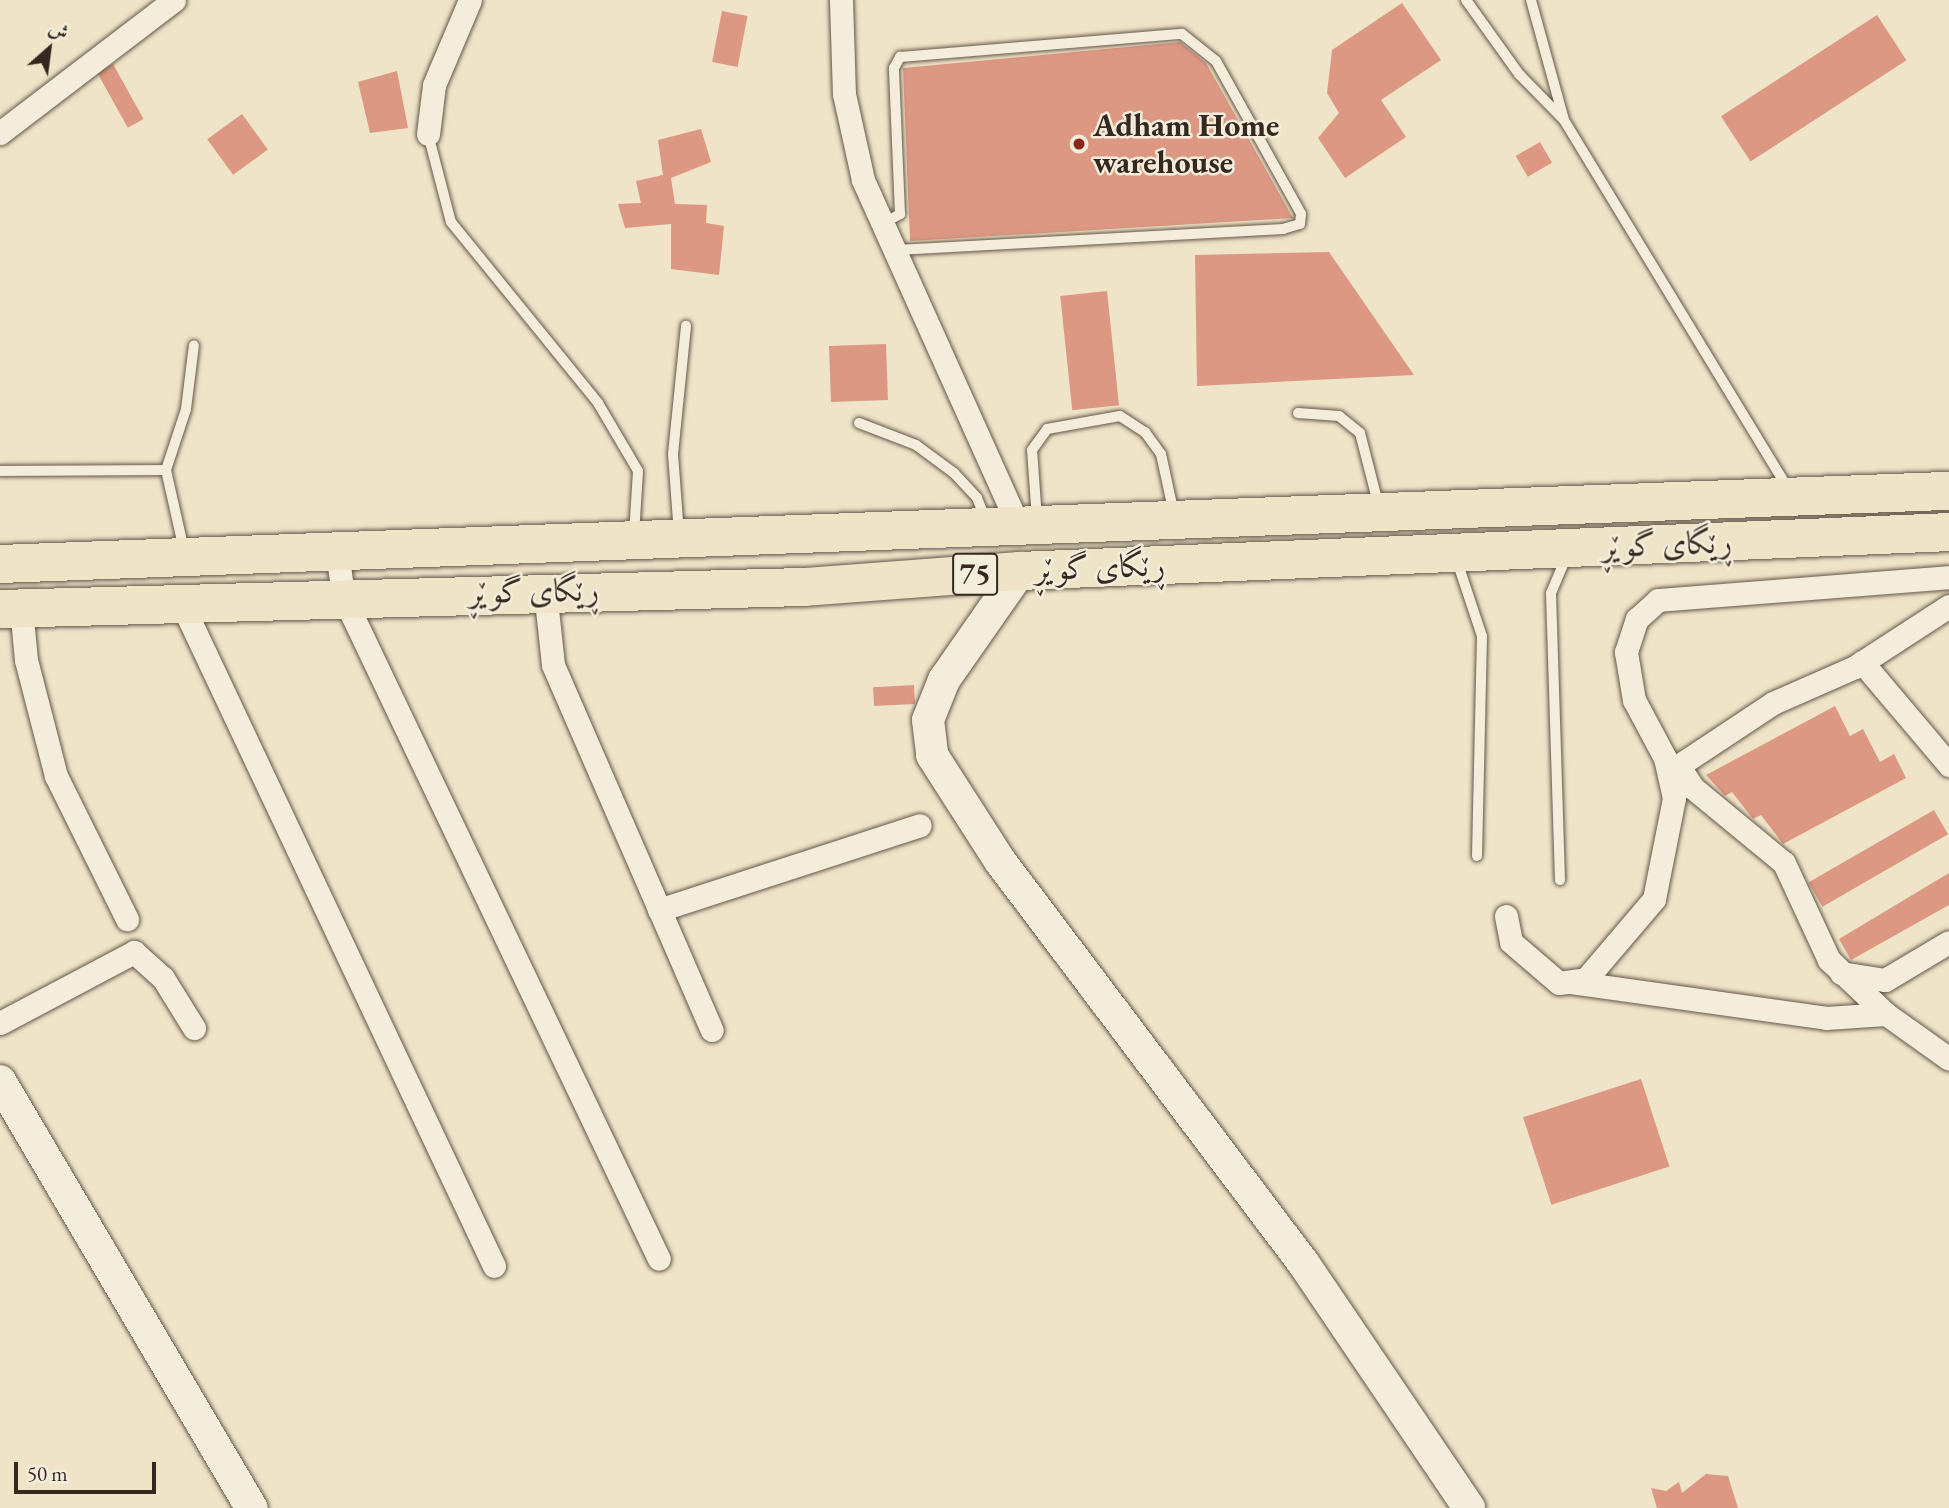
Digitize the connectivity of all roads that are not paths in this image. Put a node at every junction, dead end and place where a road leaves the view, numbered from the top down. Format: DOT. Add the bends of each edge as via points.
graph roads {
  1 [pos="174,0"];
  2 [pos="470,0"];
  3 [pos="841,0"];
  4 [pos="1466,0"];
  5 [pos="1531,0"];
  6 [pos="1564,120"];
  7 [pos="0,133"];
  8 [pos="428,134"];
  9 [pos="882,224"];
  10 [pos="893,250"];
  11 [pos="687,326"];
  12 [pos="194,345"];
  13 [pos="1298,413"];
  14 [pos="859,423"];
  15 [pos="166,470"];
  16 [pos="0,471"];
  17 [pos="1949,491"];
  18 [pos="1794,496"];
  19 [pos="1380,510"];
  20 [pos="1175,517"];
  21 [pos="1014,522"];
  22 [pos="1949,533"];
  23 [pos="679,536"];
  24 [pos="634,538"];
  25 [pos="1571,548"];
  26 [pos="337,550"];
  27 [pos="1452,553"];
  28 [pos="186,556"];
  29 [pos="0,564"];
  30 [pos="1020,570"];
  31 [pos="1949,577"];
  32 [pos="545,591"];
  33 [pos="344,596"];
  34 [pos="181,602"];
  35 [pos="1949,606"];
  36 [pos="11,609"];
  37 [pos="1862,662"];
  38 [pos="1949,765"];
  39 [pos="920,825"];
  40 [pos="1477,856"];
  41 [pos="1560,880"];
  42 [pos="659,910"];
  43 [pos="1506,916"];
  44 [pos="127,919"];
  45 [pos="1949,942"];
  46 [pos="1841,973"];
  47 [pos="1568,982"];
  48 [pos="1886,1014"];
  49 [pos="0,1023"];
  50 [pos="194,1028"];
  51 [pos="712,1030"];
  52 [pos="1949,1059"];
  53 [pos="0,1081"];
  54 [pos="659,1259"];
  55 [pos="494,1266"];
  56 [pos="252,1508"];
  57 [pos="1469,1508"];
  1 -- 7 [label="street"];
  2 -- 8 [label="street" via="434,85"];
  3 -- 9 [label="street" via="848,129"];
  4 -- 6 [label="lane" via="1519,74"];
  5 -- 6 [label="lane"];
  6 -- 18 [label="lane"];
  8 -- 24 [label="lane" via="451,222 598,404 638,471"];
  9 -- 10 [label="street"];
  9 -- 10 [label="lane" via="900,214 894,68 900,57 1182,34 1216,61 1301,214 1300,224 1283,229"];
  10 -- 21 [label="street"];
  11 -- 23 [label="lane" via="673,454"];
  12 -- 15 [label="lane" via="186,410"];
  13 -- 19 [label="lane" via="1339,416 1360,433"];
  14 -- 21 [label="lane" via="916,445 977,498"];
  15 -- 16 [label="lane"];
  15 -- 28 [label="lane"];
  17 -- 18 [label="highway, ڕێگای گوێڕ / 75"];
  18 -- 19 [label="highway, ڕێگای گوێڕ / 75"];
  19 -- 20 [label="highway, ڕێگای گوێڕ / 75"];
  20 -- 21 [label="highway, ڕێگای گوێڕ / 75"];
  20 -- 21 [label="lane" via="1161,454 1145,432 1120,416 1047,429 1032,450"];
  21 -- 23 [label="highway, ڕێگای گوێڕ / 75"];
  22 -- 25 [label="highway, ڕێگای گوێڕ / 75"];
  23 -- 24 [label="highway, ڕێگای گوێڕ / 75"];
  24 -- 26 [label="highway, ڕێگای گوێڕ / 75"];
  25 -- 27 [label="highway, ڕێگای گوێڕ / 75"];
  25 -- 41 [label="lane" via="1551,593"];
  26 -- 28 [label="highway, ڕێگای گوێڕ / 75"];
  26 -- 33 [label="street"];
  27 -- 30 [label="highway, ڕێگای گوێڕ / 75"];
  27 -- 40 [label="lane" via="1469,583 1482,636"];
  28 -- 29 [label="highway, ڕێگای گوێڕ / 75"];
  30 -- 32 [label="highway, ڕێگای گوێڕ / 75" via="805,587"];
  30 -- 57 [label="street" via="944,680 929,720 932,755 1000,861 1304,1264"];
  31 -- 47 [label="street" via="1671,594 1648,608 1626,653 1634,699 1665,758 1674,798 1664,868 1654,898 1614,950 1586,979"];
  32 -- 33 [label="highway, ڕێگای گوێڕ / 75"];
  32 -- 42 [label="street" via="553,665"];
  33 -- 34 [label="highway, ڕێگای گوێڕ / 75"];
  33 -- 54 [label="street"];
  34 -- 36 [label="highway, ڕێگای گوێڕ / 75"];
  34 -- 55 [label="street"];
  35 -- 37 [label="street"];
  36 -- 44 [label="street" via="56,776"];
  37 -- 38 [label="street"];
  37 -- 46 [label="street" via="1773,703 1684,762 1682,771 1693,788 1784,863"];
  39 -- 42 [label="street"];
  42 -- 51 [label="street"];
  43 -- 47 [label="street" via="1511,942 1559,983"];
  45 -- 46 [label="street" via="1885,980"];
  46 -- 48 [label="street"];
  47 -- 48 [label="street" via="1826,1018"];
  48 -- 52 [label="street"];
  49 -- 50 [label="street" via="134,953 163,978"];
  53 -- 56 [label="street"];
}
